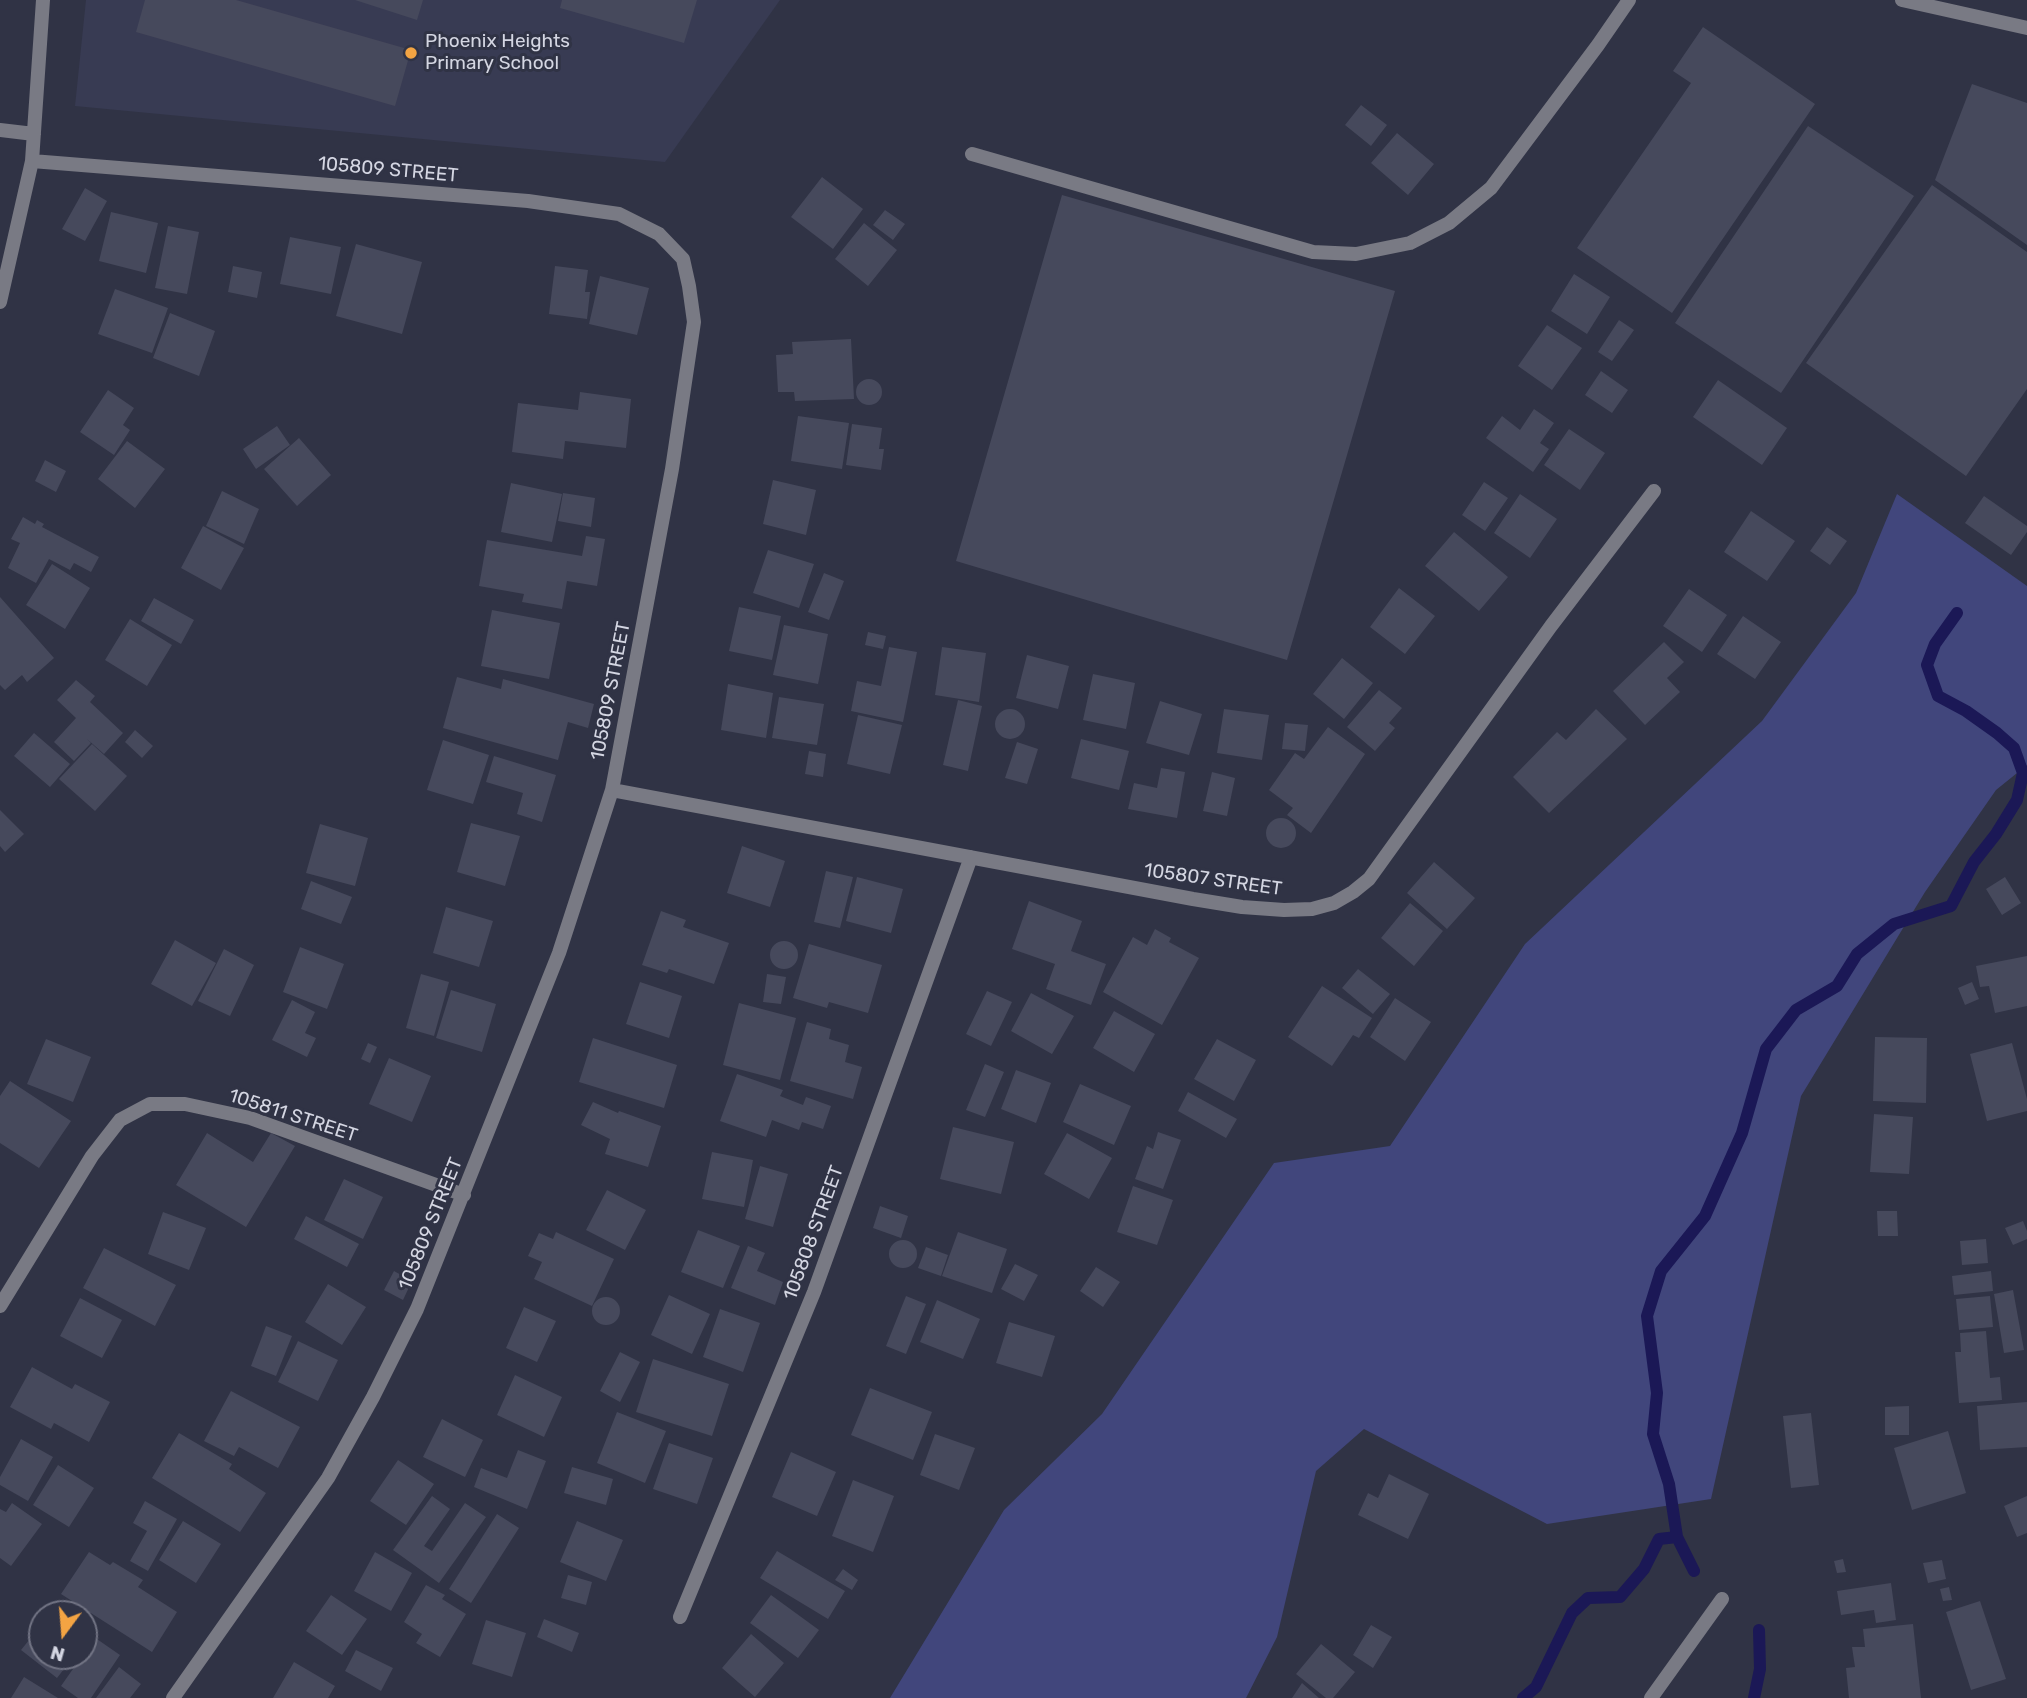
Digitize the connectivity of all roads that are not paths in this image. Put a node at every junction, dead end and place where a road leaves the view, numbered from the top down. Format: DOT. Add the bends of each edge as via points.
graph roads {
  1 [pos="43,0"];
  2 [pos="1629,0"];
  3 [pos="1902,0"];
  4 [pos="2027,28"];
  5 [pos="0,130"];
  6 [pos="34,134"];
  7 [pos="972,154"];
  8 [pos="32,161"];
  9 [pos="0,302"];
  10 [pos="1654,491"];
  11 [pos="612,790"];
  12 [pos="971,857"];
  13 [pos="464,1195"];
  14 [pos="0,1306"];
  15 [pos="1722,1599"];
  16 [pos="680,1617"];
  17 [pos="173,1698"];
  18 [pos="1651,1698"];
  1 -- 6 [label="street"];
  2 -- 7 [label="street" via="1491,188 1449,223 1410,243 1356,254 1312,252"];
  3 -- 4 [label="street"];
  5 -- 6 [label="street"];
  6 -- 8 [label="street"];
  8 -- 9 [label="street"];
  8 -- 11 [label="street, 105809 STREET" via="502,199 619,214 659,234 682,259 694,322 672,469"];
  10 -- 12 [label="street, 105807 STREET" via="1369,879 1334,904 1284,910 1242,907"];
  11 -- 12 [label="street, 105807 STREET"];
  11 -- 13 [label="street, 105809 STREET" via="559,954"];
  12 -- 16 [label="street, 105808 STREET" via="814,1292"];
  13 -- 14 [label="street, 105811 STREET" via="250,1118 185,1104 150,1104 120,1120 92,1156"];
  13 -- 17 [label="street, 105809 STREET" via="417,1308 328,1478"];
  15 -- 18 [label="street"];
}
